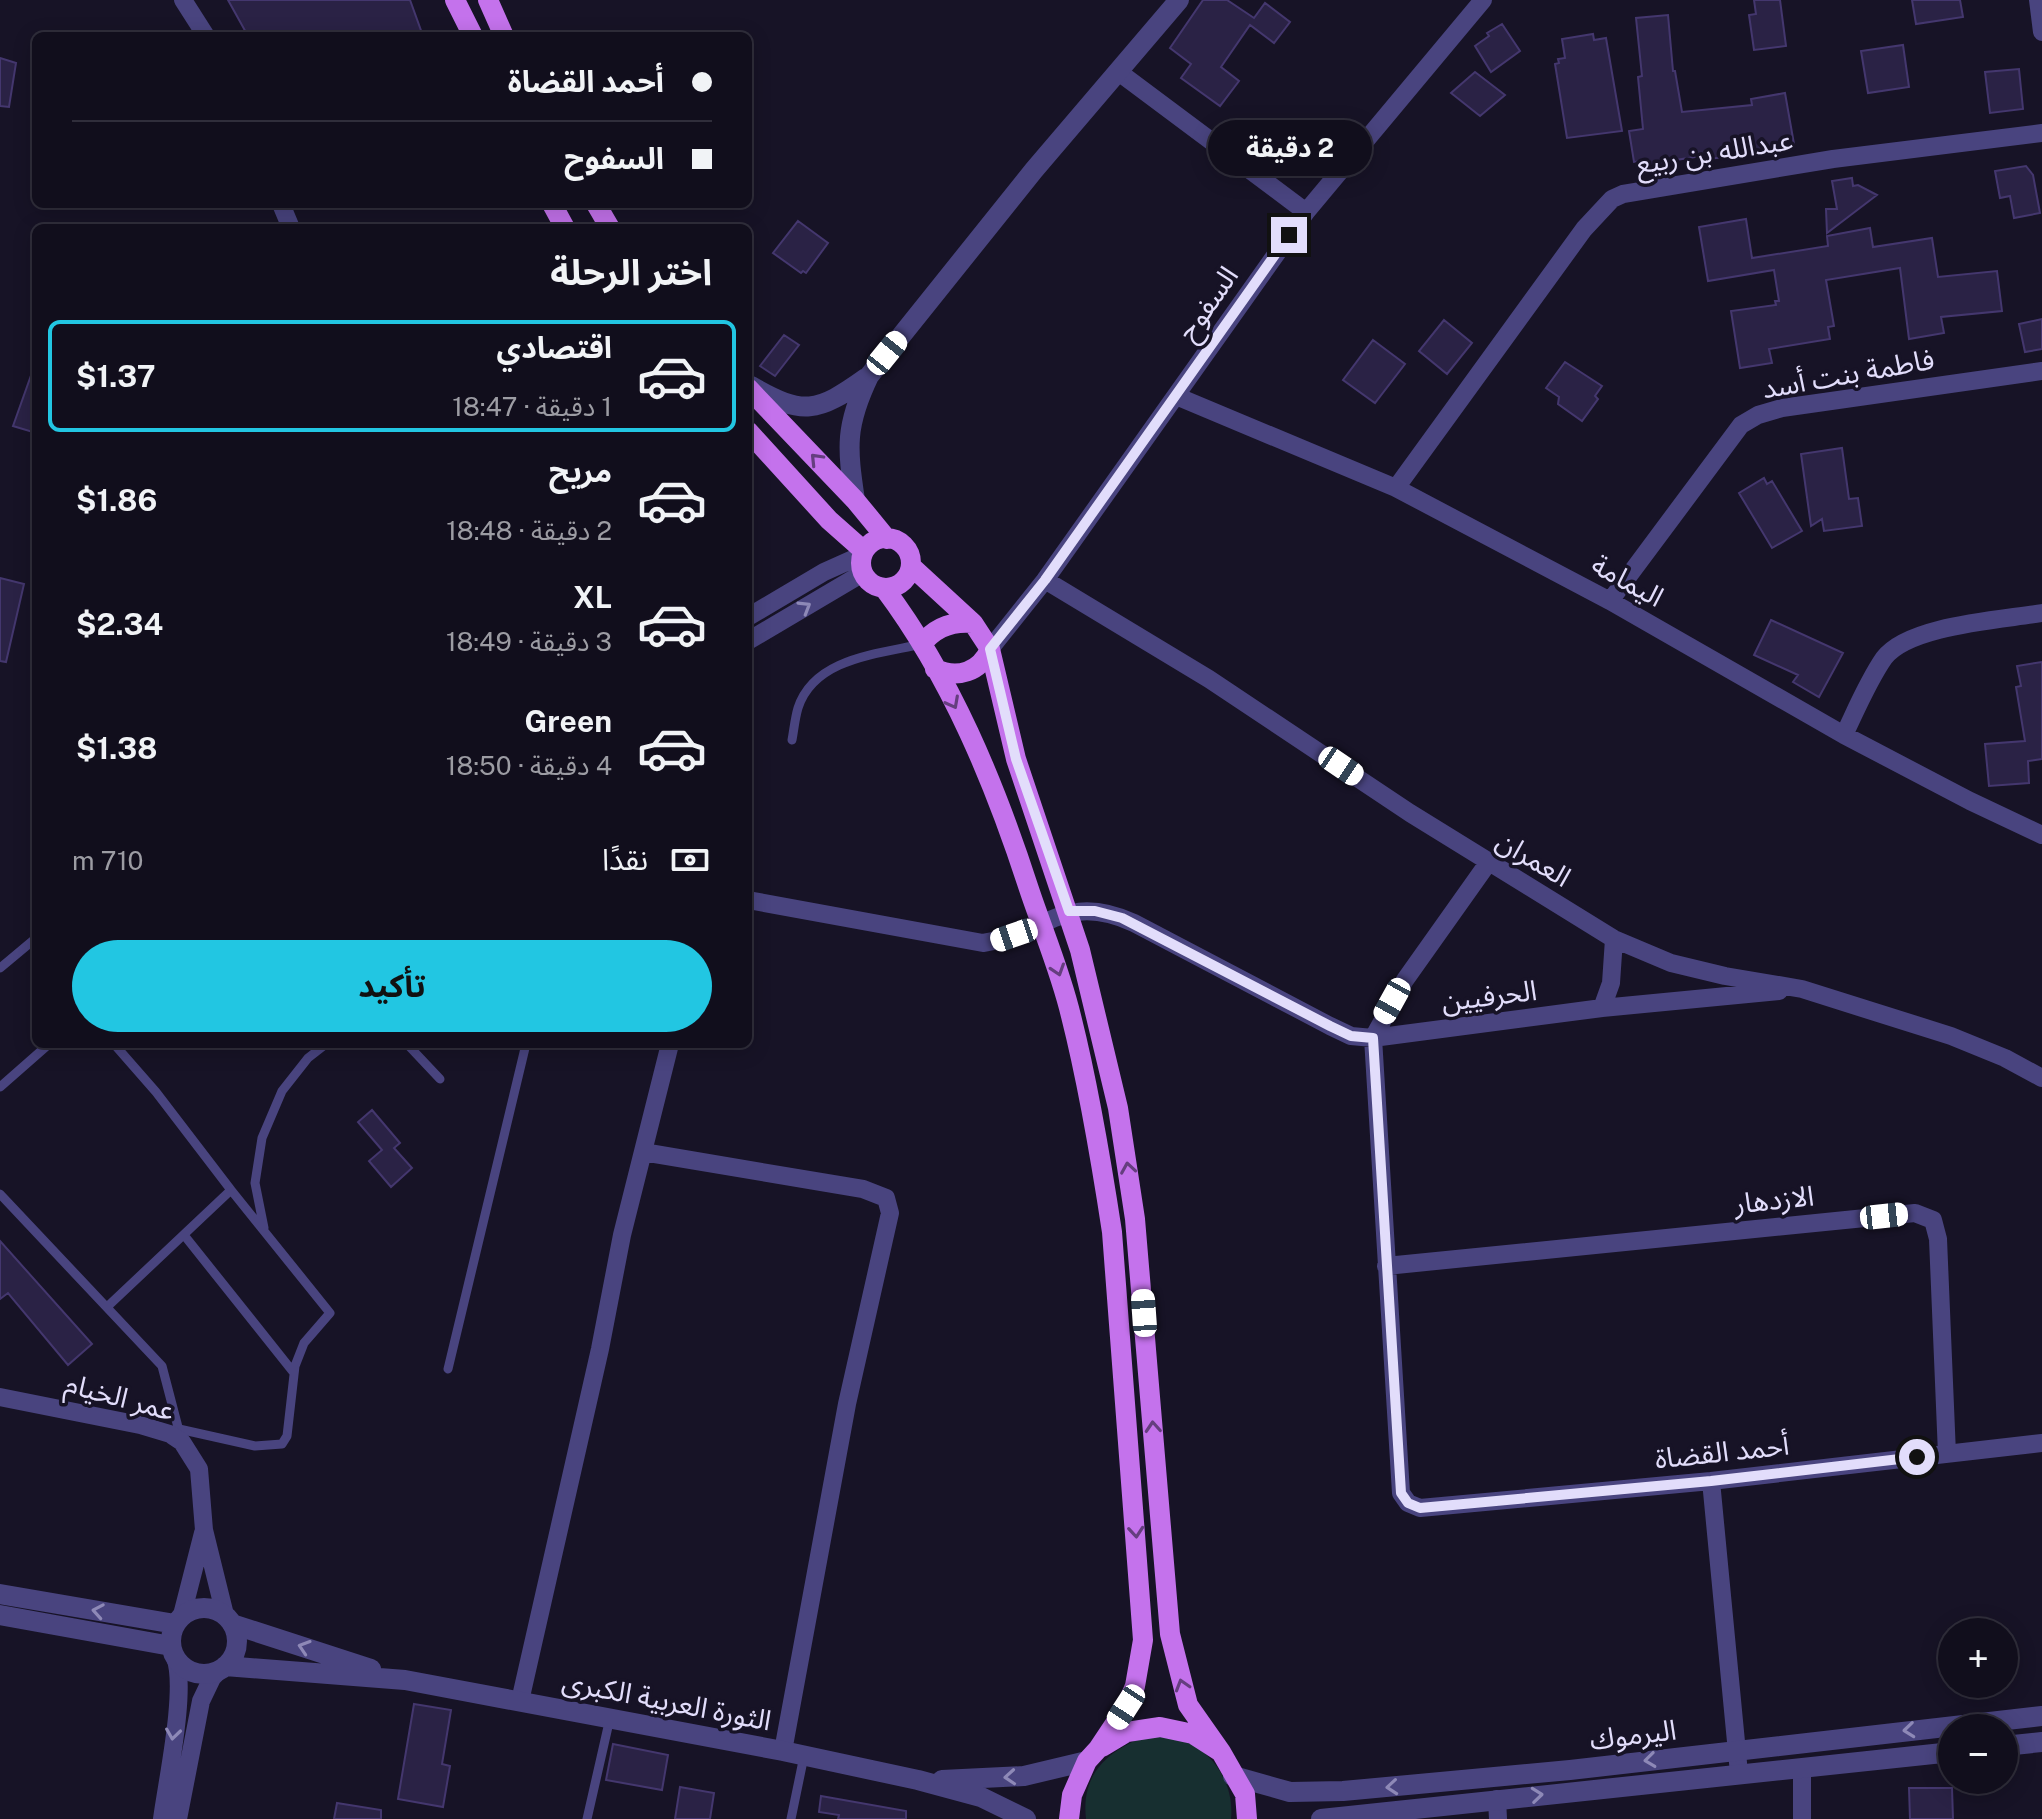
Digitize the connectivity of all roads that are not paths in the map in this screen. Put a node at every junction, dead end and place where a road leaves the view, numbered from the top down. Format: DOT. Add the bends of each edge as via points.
graph roads {
  1 [pos="183,0"];
  2 [pos="455,0"];
  3 [pos="488,0"];
  4 [pos="1179,0"];
  5 [pos="1483,0"];
  6 [pos="2038,0"];
  7 [pos="203,32"];
  8 [pos="471,32"];
  9 [pos="502,32"];
  10 [pos="2042,32"];
  11 [pos="1120,73"];
  12 [pos="2042,133"];
  13 [pos="1306,212"];
  14 [pos="2042,371"];
  15 [pos="869,376"];
  16 [pos="752,388"];
  17 [pos="752,390"];
  18 [pos="1176,396"];
  19 [pos="752,435"];
  20 [pos="1396,488"];
  21 [pos="855,500"];
  22 [pos="887,539"];
  23 [pos="863,560"];
  24 [pos="911,566"];
  25 [pos="1045,580"];
  26 [pos="884,588"];
  27 [pos="1610,601"];
  28 [pos="2042,613"];
  29 [pos="752,615"];
  30 [pos="973,623"];
  31 [pos="752,638"];
  32 [pos="922,644"];
  33 [pos="990,649"];
  34 [pos="935,669"];
  35 [pos="1844,735"];
  36 [pos="792,740"];
  37 [pos="2042,835"];
  38 [pos="1488,863"];
  39 [pos="752,901"];
  40 [pos="1069,911"];
  41 [pos="1041,924"];
  42 [pos="1614,939"];
  43 [pos="32,941"];
  44 [pos="0,968"];
  45 [pos="1802,989"];
  46 [pos="1602,1008"];
  47 [pos="1373,1038"];
  48 [pos="44,1048"];
  49 [pos="118,1048"];
  50 [pos="321,1048"];
  51 [pos="411,1048"];
  52 [pos="525,1048"];
  53 [pos="669,1048"];
  54 [pos="2042,1078"];
  55 [pos="440,1079"];
  56 [pos="0,1087"];
  57 [pos="643,1152"];
  58 [pos="231,1190"];
  59 [pos="0,1194"];
  60 [pos="265,1232"];
  61 [pos="184,1235"];
  62 [pos="1386,1266"];
  63 [pos="107,1307"];
  64 [pos="448,1369"];
  65 [pos="294,1373"];
  66 [pos="0,1397"];
  67 [pos="180,1435"];
  68 [pos="2042,1443"];
  69 [pos="1947,1454"];
  70 [pos="1711,1481"];
  71 [pos="204,1530"];
  72 [pos="0,1594"];
  73 [pos="0,1615"];
  74 [pos="178,1620"];
  75 [pos="229,1620"];
  76 [pos="173,1652"];
  77 [pos="224,1667"];
  78 [pos="405,1680"];
  79 [pos="520,1701"];
  80 [pos="2042,1716"];
  81 [pos="610,1718"];
  82 [pos="2042,1742"];
  83 [pos="2018,1745"];
  84 [pos="1735,1749"];
  85 [pos="783,1751"];
  86 [pos="1221,1752"];
  87 [pos="1938,1753"];
  88 [pos="1092,1755"];
  89 [pos="804,1756"];
  90 [pos="1802,1768"];
  91 [pos="1739,1773"];
  92 [pos="1233,1776"];
  93 [pos="918,1780"];
  94 [pos="1498,1809"];
  95 [pos="162,1819"];
  96 [pos="178,1819"];
  97 [pos="587,1819"];
  98 [pos="791,1819"];
  99 [pos="1026,1819"];
  100 [pos="1069,1819"];
  101 [pos="1247,1819"];
  102 [pos="1321,1819"];
  103 [pos="1802,1819"];
  1 -- 7 [label="street"];
  2 -- 8 [label="main road"];
  3 -- 9 [label="main road"];
  4 -- 11 [label="street"];
  5 -- 13 [label="street, السفوح"];
  6 -- 10 [label="street"];
  11 -- 13 [label="street"];
  11 -- 15 [label="street" via="1034,170"];
  12 -- 20 [label="street, عبدالله بن ربيع" via="1833,159 1612,199 1584,229"];
  13 -- 18 [label="street, السفوح"];
  14 -- 27 [label="street, فاطمة بنت أسد" via="1758,415 1741,425"];
  15 -- 16 [label="street" via="836,400 805,407 786,405"];
  15 -- 21 [label="street" via="848,437"];
  21 -- 17 [label="main road, one-way"];
  18 -- 20 [label="street, اليمامة"];
  18 -- 25 [label="street, السفوح"];
  19 -- 23 [label="main road"];
  20 -- 27 [label="street, اليمامة"];
  21 -- 22 [label="main road"];
  22 -- 23 [label="main road" via="874,542"];
  22 -- 24 [label="main road" via="902,544"];
  23 -- 26 [label="main road" via="874,585"];
  23 -- 29 [label="street" via="824,572"];
  31 -- 23 [label="street, one-way"];
  24 -- 26 [label="main road" via="900,584"];
  24 -- 30 [label="main road"];
  25 -- 33 [label="street, السفوح"];
  25 -- 38 [label="street, العمران" via="1209,679"];
  26 -- 32 [label="main road"];
  27 -- 35 [label="street, اليمامة"];
  28 -- 35 [label="street" via="1931,631 1902,642 1885,657"];
  30 -- 32 [label="main road" via="948,624"];
  30 -- 33 [label="main road"];
  32 -- 34 [label="main road"];
  32 -- 36 [label="lane" via="849,660 814,680 799,706"];
  33 -- 34 [label="main road" via="968,672"];
  33 -- 40 [label="main road" via="1016,759"];
  34 -- 41 [label="main road, one-way" via="989,778"];
  35 -- 37 [label="street, اليمامة"];
  38 -- 42 [label="street, العمران"];
  38 -- 47 [label="street" via="1405,980"];
  39 -- 41 [label="street" via="983,943"];
  40 -- 41 [label="street"];
  40 -- 47 [label="street, الحرفيين" via="1122,918 1330,1026"];
  86 -- 40 [label="main road, one-way" via="1188,1705 1170,1634 1129,1174 1103,1042"];
  41 -- 88 [label="main road, one-way" via="1071,1014 1106,1188 1138,1549 1141,1661 1126,1707"];
  42 -- 45 [label="street, العمران" via="1671,963"];
  42 -- 46 [label="street" via="1611,983"];
  43 -- 44 [label="lane"];
  45 -- 46 [label="street, الحرفيين"];
  45 -- 54 [label="street, العمران" via="1951,1036"];
  46 -- 47 [label="street, الحرفيين"];
  47 -- 62 [label="street"];
  48 -- 56 [label="lane"];
  49 -- 58 [label="lane"];
  50 -- 60 [label="lane" via="282,1091 262,1138 255,1183"];
  51 -- 55 [label="lane"];
  52 -- 64 [label="lane"];
  53 -- 57 [label="street"];
  57 -- 79 [label="street"];
  57 -- 85 [label="street" via="863,1189 886,1198 890,1213 847,1404"];
  58 -- 60 [label="lane"];
  58 -- 61 [label="lane"];
  59 -- 63 [label="lane"];
  60 -- 65 [label="lane" via="330,1313 304,1343"];
  61 -- 63 [label="lane"];
  61 -- 65 [label="lane"];
  62 -- 69 [label="street, الازدهار" via="1915,1213 1933,1220 1938,1239"];
  62 -- 70 [label="street, أحمد القضاة" via="1401,1493 1408,1503 1420,1508"];
  63 -- 67 [label="lane" via="162,1366"];
  65 -- 67 [label="lane" via="282,1444 255,1446"];
  66 -- 67 [label="street, عمر الخيام"];
  67 -- 71 [label="street, عمر الخيام" via="199,1469"];
  68 -- 69 [label="street, أحمد القضاة"];
  69 -- 70 [label="street, أحمد القضاة"];
  70 -- 84 [label="street"];
  71 -- 74 [label="street, عمر الخيام"];
  71 -- 75 [label="street, عمر الخيام"];
  74 -- 72 [label="street, one-way"];
  73 -- 76 [label="street"];
  74 -- 75 [label="street" via="192,1609 204,1608"];
  74 -- 76 [label="street" via="171,1635"];
  75 -- 77 [label="street" via="236,1647"];
  78 -- 75 [label="street, الثورة العربية الكبرى, one-way"];
  76 -- 77 [label="street" via="192,1672"];
  76 -- 95 [label="street, one-way" via="178,1698"];
  77 -- 78 [label="street, الثورة العربية الكبرى"];
  77 -- 96 [label="street" via="201,1701"];
  78 -- 79 [label="street, الثورة العربية الكبرى"];
  79 -- 81 [label="street, الثورة العربية الكبرى"];
  80 -- 84 [label="street, اليرموك, one-way"];
  81 -- 85 [label="street, الثورة العربية الكبرى"];
  81 -- 97 [label="lane"];
  82 -- 83 [label="street"];
  84 -- 91 [label="street"];
  84 -- 92 [label="street, اليرموك, one-way" via="1343,1791 1290,1792"];
  85 -- 89 [label="street, الثورة العربية الكبرى"];
  86 -- 88 [label="main road" via="1193,1734 1160,1727 1127,1732"];
  86 -- 92 [label="main road"];
  87 -- 90 [label="street, اليرموك"];
  88 -- 93 [label="street, الثورة العربية الكبرى, one-way" via="1024,1776"];
  88 -- 100 [label="main road" via="1072,1795"];
  89 -- 93 [label="street, الثورة العربية الكبرى"];
  89 -- 98 [label="lane"];
  90 -- 91 [label="street, اليرموك"];
  90 -- 103 [label="street"];
  94 -- 91 [label="street, اليرموك, one-way"];
  92 -- 101 [label="main road" via="1245,1794"];
  93 -- 99 [label="street, الثورة العربية الكبرى" via="981,1797"];
  94 -- 102 [label="street, اليرموك"];
}
